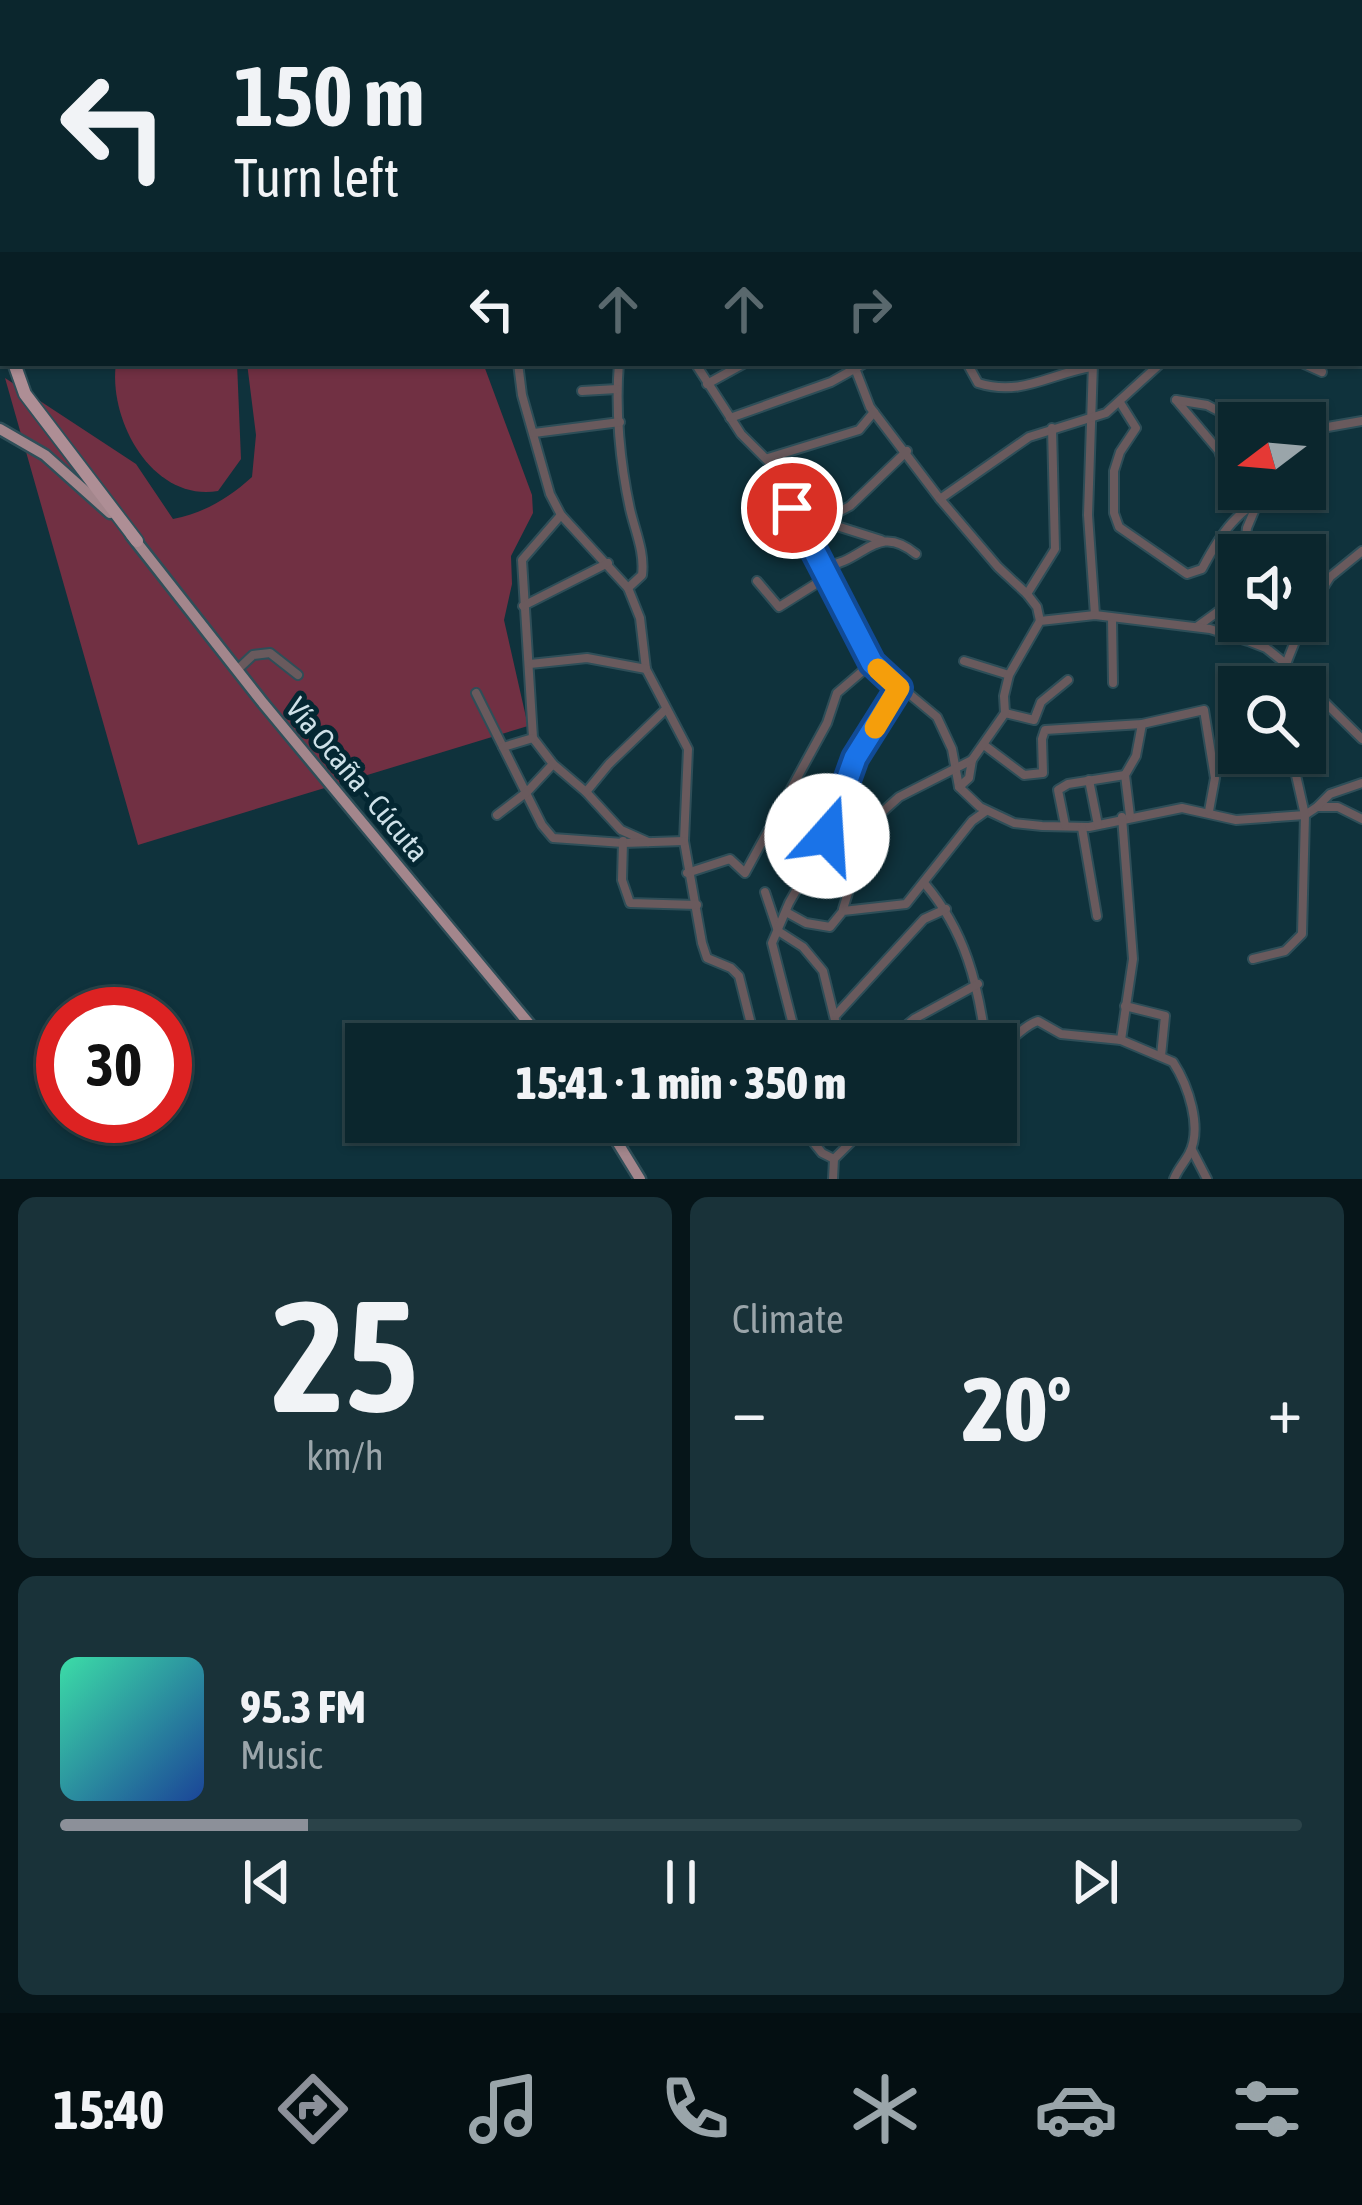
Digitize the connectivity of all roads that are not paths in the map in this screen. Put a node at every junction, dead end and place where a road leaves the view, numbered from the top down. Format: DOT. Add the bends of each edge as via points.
graph roads {
  1 [pos="15,366"];
  2 [pos="518,366"];
  3 [pos="619,366"];
  4 [pos="697,366"];
  5 [pos="740,366"];
  6 [pos="856,366"];
  7 [pos="858,366"];
  8 [pos="969,366"];
  9 [pos="1089,366"];
  10 [pos="1092,366"];
  11 [pos="1158,366"];
  12 [pos="1309,366"];
  13 [pos="1322,372"];
  14 [pos="707,384"];
  15 [pos="617,388"];
  16 [pos="582,391"];
  17 [pos="1121,404"];
  18 [pos="1218,411"];
  19 [pos="874,412"];
  20 [pos="730,418"];
  21 [pos="1092,421"];
  22 [pos="1362,421"];
  23 [pos="620,422"];
  24 [pos="1326,427"];
  25 [pos="1052,428"];
  26 [pos="0,429"];
  27 [pos="534,433"];
  28 [pos="1218,450"];
  29 [pos="908,451"];
  30 [pos="768,458"];
  31 [pos="940,499"];
  32 [pos="1243,510"];
  33 [pos="561,515"];
  34 [pos="821,521"];
  35 [pos="804,526"];
  36 [pos="881,540"];
  37 [pos="137,542"];
  38 [pos="1362,551"];
  39 [pos="916,554"];
  40 [pos="608,562"];
  41 [pos="822,566"];
  42 [pos="830,575"];
  43 [pos="757,581"];
  44 [pos="1326,583"];
  45 [pos="628,588"];
  46 [pos="1027,594"];
  47 [pos="523,607"];
  48 [pos="1218,612"];
  49 [pos="1095,615"];
  50 [pos="1112,617"];
  51 [pos="1040,621"];
  52 [pos="1197,627"];
  53 [pos="1295,642"];
  54 [pos="964,661"];
  55 [pos="872,663"];
  56 [pos="530,664"];
  57 [pos="1286,664"];
  58 [pos="646,669"];
  59 [pos="237,670"];
  60 [pos="298,675"];
  61 [pos="1009,675"];
  62 [pos="1068,680"];
  63 [pos="1113,683"];
  64 [pos="899,688"];
  65 [pos="476,693"];
  66 [pos="665,710"];
  67 [pos="1005,713"];
  68 [pos="1034,720"];
  69 [pos="1142,724"];
  70 [pos="1045,730"];
  71 [pos="533,738"];
  72 [pos="1362,739"];
  73 [pos="985,745"];
  74 [pos="503,747"];
  75 [pos="972,760"];
  76 [pos="553,764"];
  77 [pos="957,766"];
  78 [pos="1296,774"];
  79 [pos="1124,775"];
  80 [pos="1089,780"];
  81 [pos="1362,783"];
  82 [pos="959,788"];
  83 [pos="527,792"];
  84 [pos="586,792"];
  85 [pos="1317,807"];
  86 [pos="986,811"];
  87 [pos="1209,812"];
  88 [pos="497,815"];
  89 [pos="1305,815"];
  90 [pos="1126,817"];
  91 [pos="777,819"];
  92 [pos="1362,819"];
  93 [pos="1065,825"];
  94 [pos="1098,825"];
  95 [pos="1082,827"];
  96 [pos="621,830"];
  97 [pos="827,836"];
  98 [pos="684,841"];
  99 [pos="648,842"];
  100 [pos="849,842"];
  101 [pos="623,843"];
  102 [pos="687,873"];
  103 [pos="925,884"];
  104 [pos="765,892"];
  105 [pos="697,905"];
  106 [pos="946,909"];
  107 [pos="843,911"];
  108 [pos="786,912"];
  109 [pos="1097,916"];
  110 [pos="778,931"];
  111 [pos="1253,959"];
  112 [pos="978,984"];
  113 [pos="1125,1006"];
  114 [pos="835,1016"];
  115 [pos="529,1023"];
  116 [pos="751,1023"];
  117 [pos="791,1023"];
  118 [pos="836,1023"];
  119 [pos="908,1023"];
  120 [pos="983,1023"];
  121 [pos="1017,1037"];
  122 [pos="1120,1040"];
  123 [pos="1162,1056"];
  124 [pos="618,1143"];
  125 [pos="814,1143"];
  126 [pos="852,1143"];
  127 [pos="1192,1150"];
  128 [pos="834,1159"];
  129 [pos="640,1179"];
  130 [pos="832,1179"];
  131 [pos="1174,1179"];
  132 [pos="1207,1179"];
  1 -- 37 [label="highway" via="25,394"];
  2 -- 27 [label="street"];
  3 -- 15 [label="street"];
  4 -- 14 [label="street"];
  5 -- 14 [label="street"];
  6 -- 20 [label="street"];
  7 -- 19 [label="street"];
  8 -- 9 [label="street" via="978,383 1001,389"];
  10 -- 21 [label="street"];
  11 -- 17 [label="street"];
  12 -- 13 [label="street"];
  14 -- 20 [label="street"];
  15 -- 16 [label="street"];
  15 -- 23 [label="street"];
  17 -- 21 [label="street"];
  17 -- 32 [label="street" via="1136,428 1114,471 1119,527 1195,573"];
  18 -- 28 [label="street" via="1176,400"];
  19 -- 29 [label="street"];
  19 -- 30 [label="street" via="859,430"];
  20 -- 30 [label="street"];
  21 -- 25 [label="street"];
  21 -- 49 [label="street"];
  22 -- 24 [label="street"];
  23 -- 27 [label="street"];
  23 -- 45 [label="street" via="644,560"];
  25 -- 31 [label="street"];
  25 -- 46 [label="street" via="1055,549"];
  26 -- 37 [label="main road, Vía Ocaña - Cúcuta" via="83,484"];
  27 -- 33 [label="street"];
  29 -- 31 [label="street"];
  29 -- 34 [label="street" via="850,506"];
  30 -- 35 [label="street"];
  31 -- 46 [label="street"];
  33 -- 40 [label="street"];
  33 -- 47 [label="street" via="522,560"];
  34 -- 35 [label="street"];
  34 -- 36 [label="street"];
  35 -- 41 [label="street"];
  36 -- 39 [label="street"];
  36 -- 41 [label="street" via="842,565"];
  37 -- 59 [label="main road, Vía Ocaña - Cúcuta"];
  38 -- 44 [label="street"];
  40 -- 45 [label="street"];
  40 -- 47 [label="street"];
  41 -- 42 [label="street"];
  42 -- 43 [label="street" via="779,607"];
  42 -- 55 [label="street"];
  45 -- 58 [label="street"];
  46 -- 51 [label="street"];
  47 -- 56 [label="street"];
  48 -- 52 [label="street"];
  49 -- 50 [label="street"];
  49 -- 51 [label="street"];
  50 -- 52 [label="street"];
  50 -- 63 [label="street"];
  51 -- 61 [label="street"];
  52 -- 57 [label="street" via="1266,648"];
  53 -- 57 [label="street"];
  54 -- 61 [label="street"];
  55 -- 64 [label="street"];
  55 -- 91 [label="street" via="837,693"];
  56 -- 58 [label="street" via="587,658"];
  56 -- 71 [label="street"];
  57 -- 72 [label="street"];
  58 -- 66 [label="street"];
  59 -- 60 [label="street" via="270,652"];
  59 -- 115 [label="main road, Vía Ocaña - Cúcuta"];
  61 -- 67 [label="street"];
  62 -- 68 [label="street"];
  64 -- 77 [label="street" via="937,718"];
  64 -- 97 [label="street" via="855,758"];
  65 -- 74 [label="street"];
  66 -- 84 [label="street"];
  66 -- 98 [label="street" via="688,748"];
  67 -- 68 [label="street"];
  67 -- 73 [label="street"];
  68 -- 70 [label="street"];
  69 -- 70 [label="street"];
  69 -- 79 [label="street"];
  69 -- 87 [label="street" via="1204,710 1215,778"];
  70 -- 73 [label="street" via="1043,772 1024,775"];
  71 -- 74 [label="street"];
  71 -- 76 [label="street"];
  73 -- 75 [label="street"];
  74 -- 83 [label="street"];
  75 -- 77 [label="street"];
  75 -- 82 [label="street"];
  76 -- 83 [label="street"];
  76 -- 84 [label="street"];
  77 -- 82 [label="street"];
  77 -- 100 [label="street" via="899,797"];
  78 -- 89 [label="street"];
  79 -- 80 [label="street"];
  79 -- 90 [label="street"];
  80 -- 93 [label="street" via="1058,790"];
  80 -- 94 [label="street"];
  81 -- 85 [label="street"];
  82 -- 86 [label="street"];
  83 -- 88 [label="street"];
  83 -- 101 [label="street" via="553,838"];
  84 -- 96 [label="street"];
  85 -- 89 [label="street"];
  85 -- 92 [label="street"];
  86 -- 93 [label="street" via="1014,823"];
  86 -- 103 [label="street"];
  87 -- 89 [label="street" via="1236,820"];
  87 -- 90 [label="street"];
  89 -- 111 [label="street" via="1302,934 1286,951"];
  90 -- 94 [label="street"];
  90 -- 113 [label="street" via="1133,958"];
  91 -- 97 [label="street"];
  91 -- 102 [label="street" via="745,873 730,859"];
  93 -- 95 [label="street"];
  94 -- 95 [label="street"];
  95 -- 109 [label="street"];
  96 -- 99 [label="street"];
  96 -- 101 [label="street"];
  97 -- 100 [label="street"];
  97 -- 108 [label="street"];
  98 -- 99 [label="street"];
  98 -- 102 [label="street"];
  99 -- 101 [label="street"];
  100 -- 107 [label="street" via="852,880"];
  101 -- 105 [label="street" via="630,903"];
  102 -- 105 [label="street"];
  103 -- 106 [label="street"];
  103 -- 107 [label="street" via="897,907"];
  104 -- 110 [label="street"];
  105 -- 116 [label="street" via="707,958 739,976"];
  106 -- 112 [label="street"];
  106 -- 114 [label="street" via="924,919"];
  107 -- 108 [label="street" via="830,928"];
  108 -- 110 [label="street"];
  110 -- 114 [label="street" via="823,971"];
  110 -- 117 [label="street" via="772,956"];
  112 -- 119 [label="street"];
  112 -- 120 [label="street"];
  113 -- 122 [label="street"];
  113 -- 123 [label="street" via="1165,1016"];
  114 -- 118 [label="street"];
  121 -- 122 [label="street" via="1038,1021 1061,1034"];
  122 -- 123 [label="street"];
  123 -- 127 [label="street" via="1187,1090"];
  124 -- 129 [label="main road"];
  125 -- 128 [label="street"];
  126 -- 128 [label="street"];
  127 -- 131 [label="street"];
  127 -- 132 [label="street"];
  128 -- 130 [label="street"];
}
